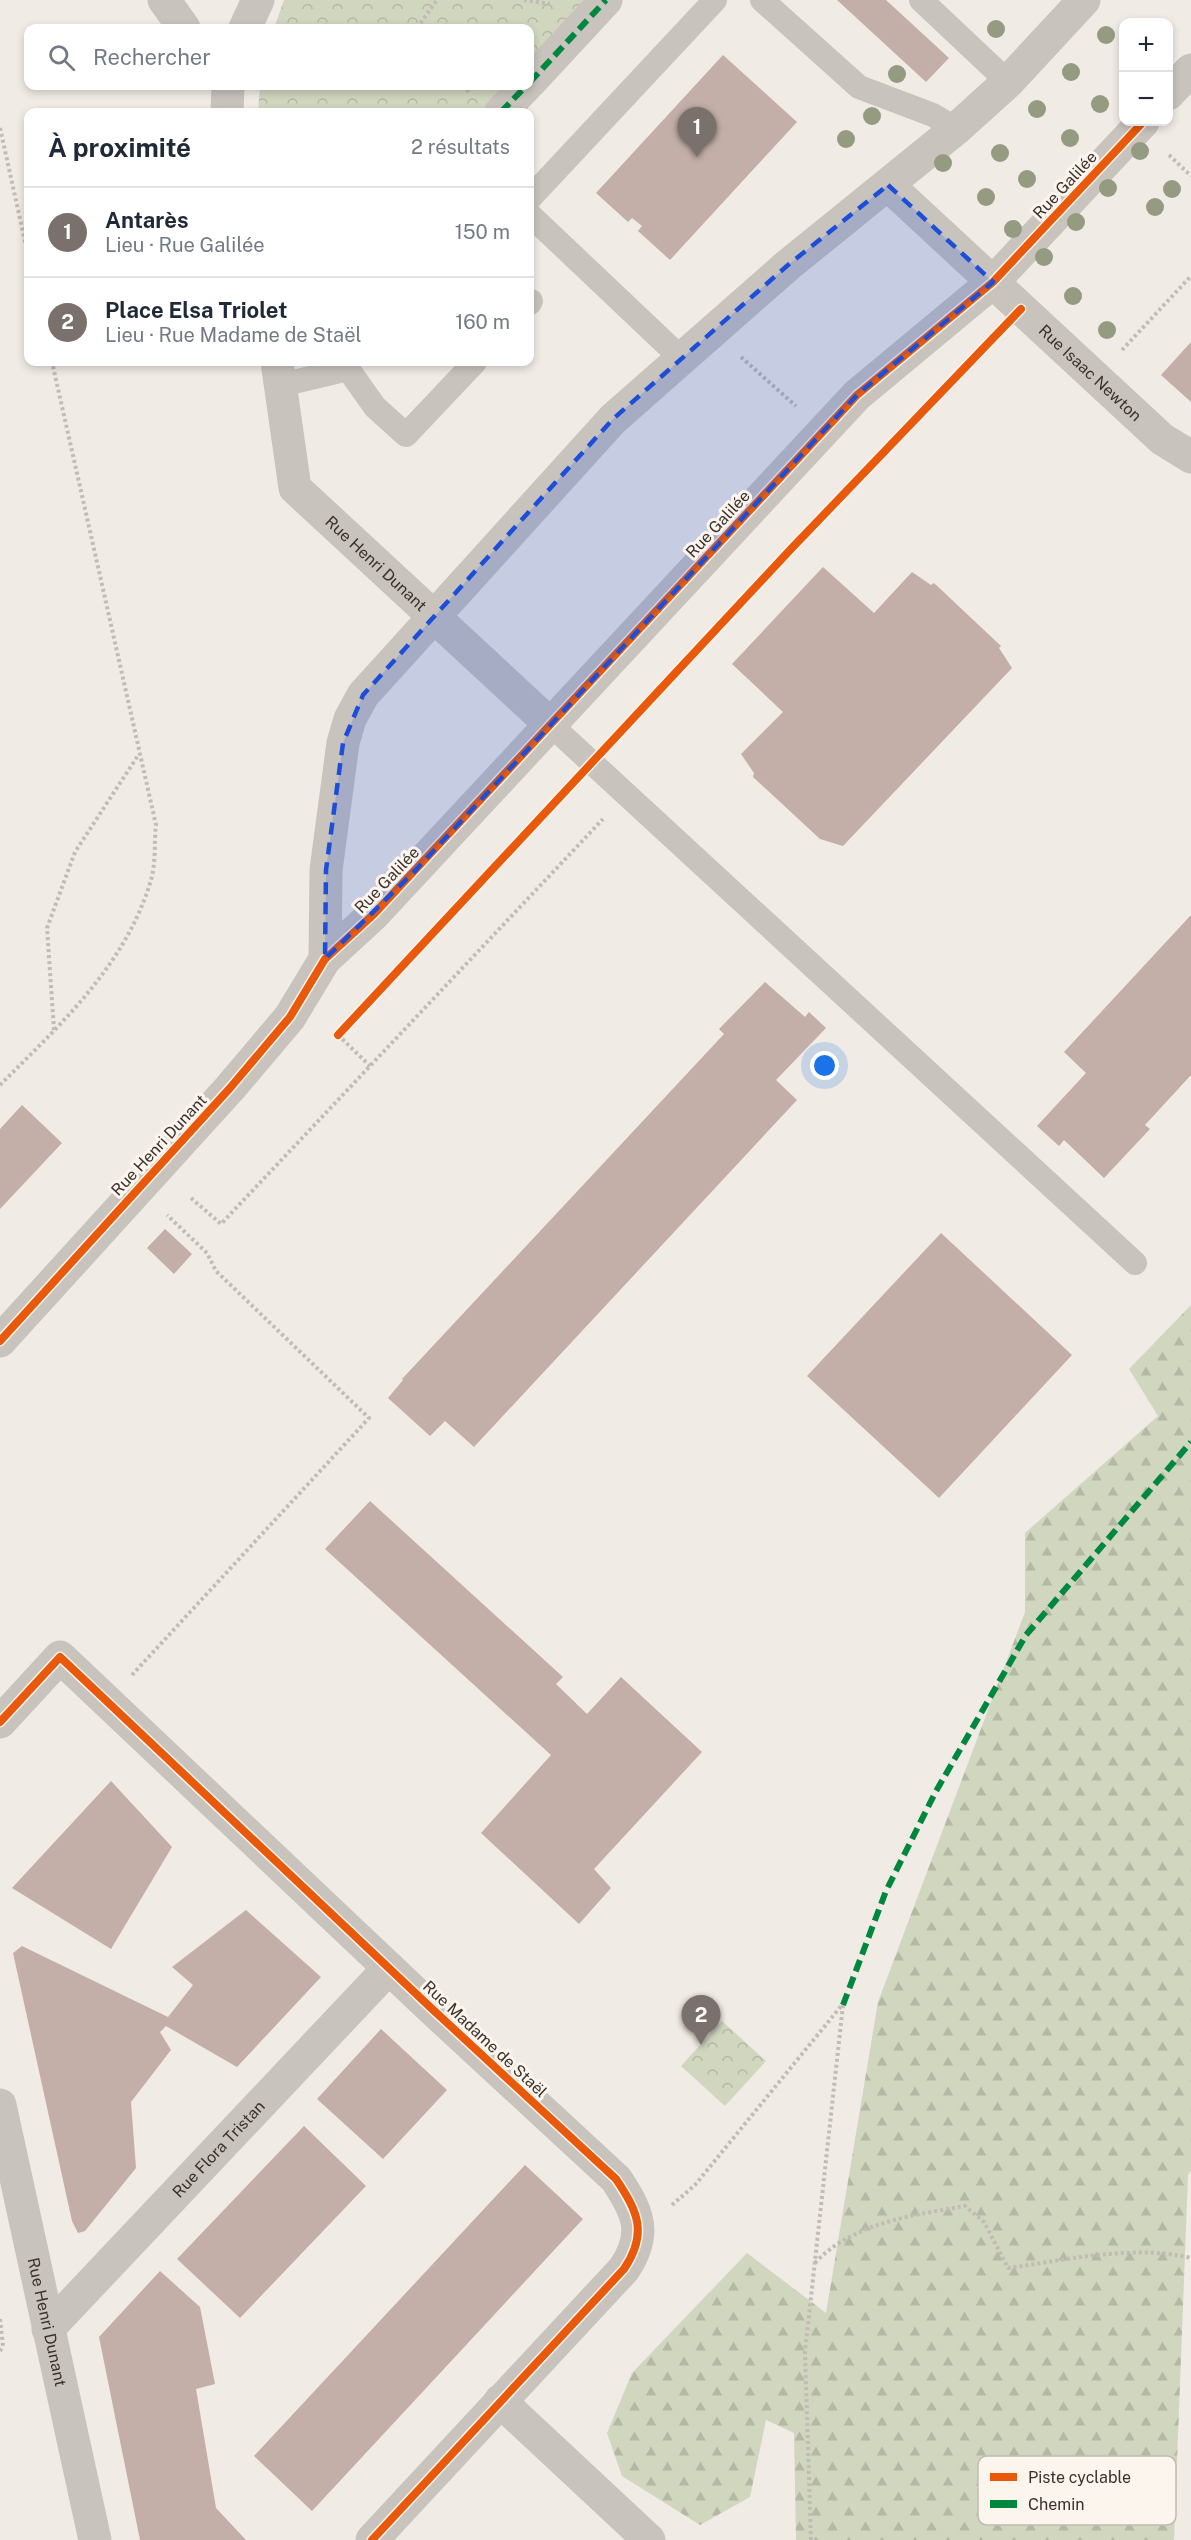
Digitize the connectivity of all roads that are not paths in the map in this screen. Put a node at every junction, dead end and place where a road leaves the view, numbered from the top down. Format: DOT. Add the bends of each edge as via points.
graph roads {
  1 [pos="164,0"];
  2 [pos="258,0"];
  3 [pos="606,0"];
  4 [pos="716,0"];
  5 [pos="762,0"];
  6 [pos="921,0"];
  7 [pos="1084,0"];
  8 [pos="181,24"];
  9 [pos="247,24"];
  10 [pos="1191,70"];
  11 [pos="534,78"];
  12 [pos="1008,82"];
  13 [pos="1173,89"];
  14 [pos="228,90"];
  15 [pos="522,90"];
  16 [pos="226,108"];
  17 [pos="505,108"];
  18 [pos="1139,126"];
  19 [pos="956,129"];
  20 [pos="888,185"];
  21 [pos="534,194"];
  22 [pos="534,219"];
  23 [pos="993,282"];
  24 [pos="681,358"];
  25 [pos="342,366"];
  26 [pos="351,366"];
  27 [pos="471,366"];
  28 [pos="279,374"];
  29 [pos="1191,457"];
  30 [pos="433,616"];
  31 [pos="551,725"];
  32 [pos="325,959"];
  33 [pos="1135,1263"];
  34 [pos="0,1341"];
  35 [pos="0,1722"];
  36 [pos="389,1968"];
  37 [pos="0,2105"];
  38 [pos="48,2329"];
  39 [pos="500,2401"];
  40 [pos="96,2540"];
  41 [pos="372,2540"];
  42 [pos="650,2540"];
  1 -- 8 [label="street"];
  2 -- 9 [label="street"];
  3 -- 11 [label="street"];
  4 -- 21 [label="lane"];
  5 -- 19 [label="lane" via="858,87 933,115"];
  6 -- 12 [label="lane"];
  7 -- 12 [label="street"];
  10 -- 13 [label="street"];
  12 -- 19 [label="street"];
  14 -- 16 [label="street"];
  15 -- 17 [label="street"];
  18 -- 23 [label="street, Rue Galilée"];
  19 -- 20 [label="street"];
  20 -- 23 [label="street, Rue Isaac Newton"];
  20 -- 24 [label="street"];
  22 -- 24 [label="lane"];
  23 -- 29 [label="street, Rue Isaac Newton" via="1162,439"];
  23 -- 31 [label="street, Rue Galilée" via="857,395"];
  24 -- 30 [label="street" via="613,419"];
  25 -- 28 [label="lane"];
  26 -- 27 [label="lane" via="375,407 406,435"];
  28 -- 30 [label="street, Rue Henri Dunant" via="295,488"];
  30 -- 31 [label="street, Rue Henri Dunant"];
  30 -- 32 [label="street" via="363,695 350,718 326,870"];
  31 -- 32 [label="street, Rue Galilée" via="374,914"];
  31 -- 33 [label="lane"];
  32 -- 34 [label="street, Rue Henri Dunant" via="302,1000 275,1035"];
  35 -- 36 [label="street, Rue Madame de Staël" via="60,1657"];
  36 -- 38 [label="street, Rue Flora Tristan"];
  36 -- 39 [label="street, Rue Madame de Staël" via="616,2179 638,2217 635,2253 624,2269"];
  37 -- 38 [label="street, Rue Henri Dunant"];
  38 -- 40 [label="street, Rue Henri Dunant"];
  39 -- 41 [label="street"];
  39 -- 42 [label="street"];
}
